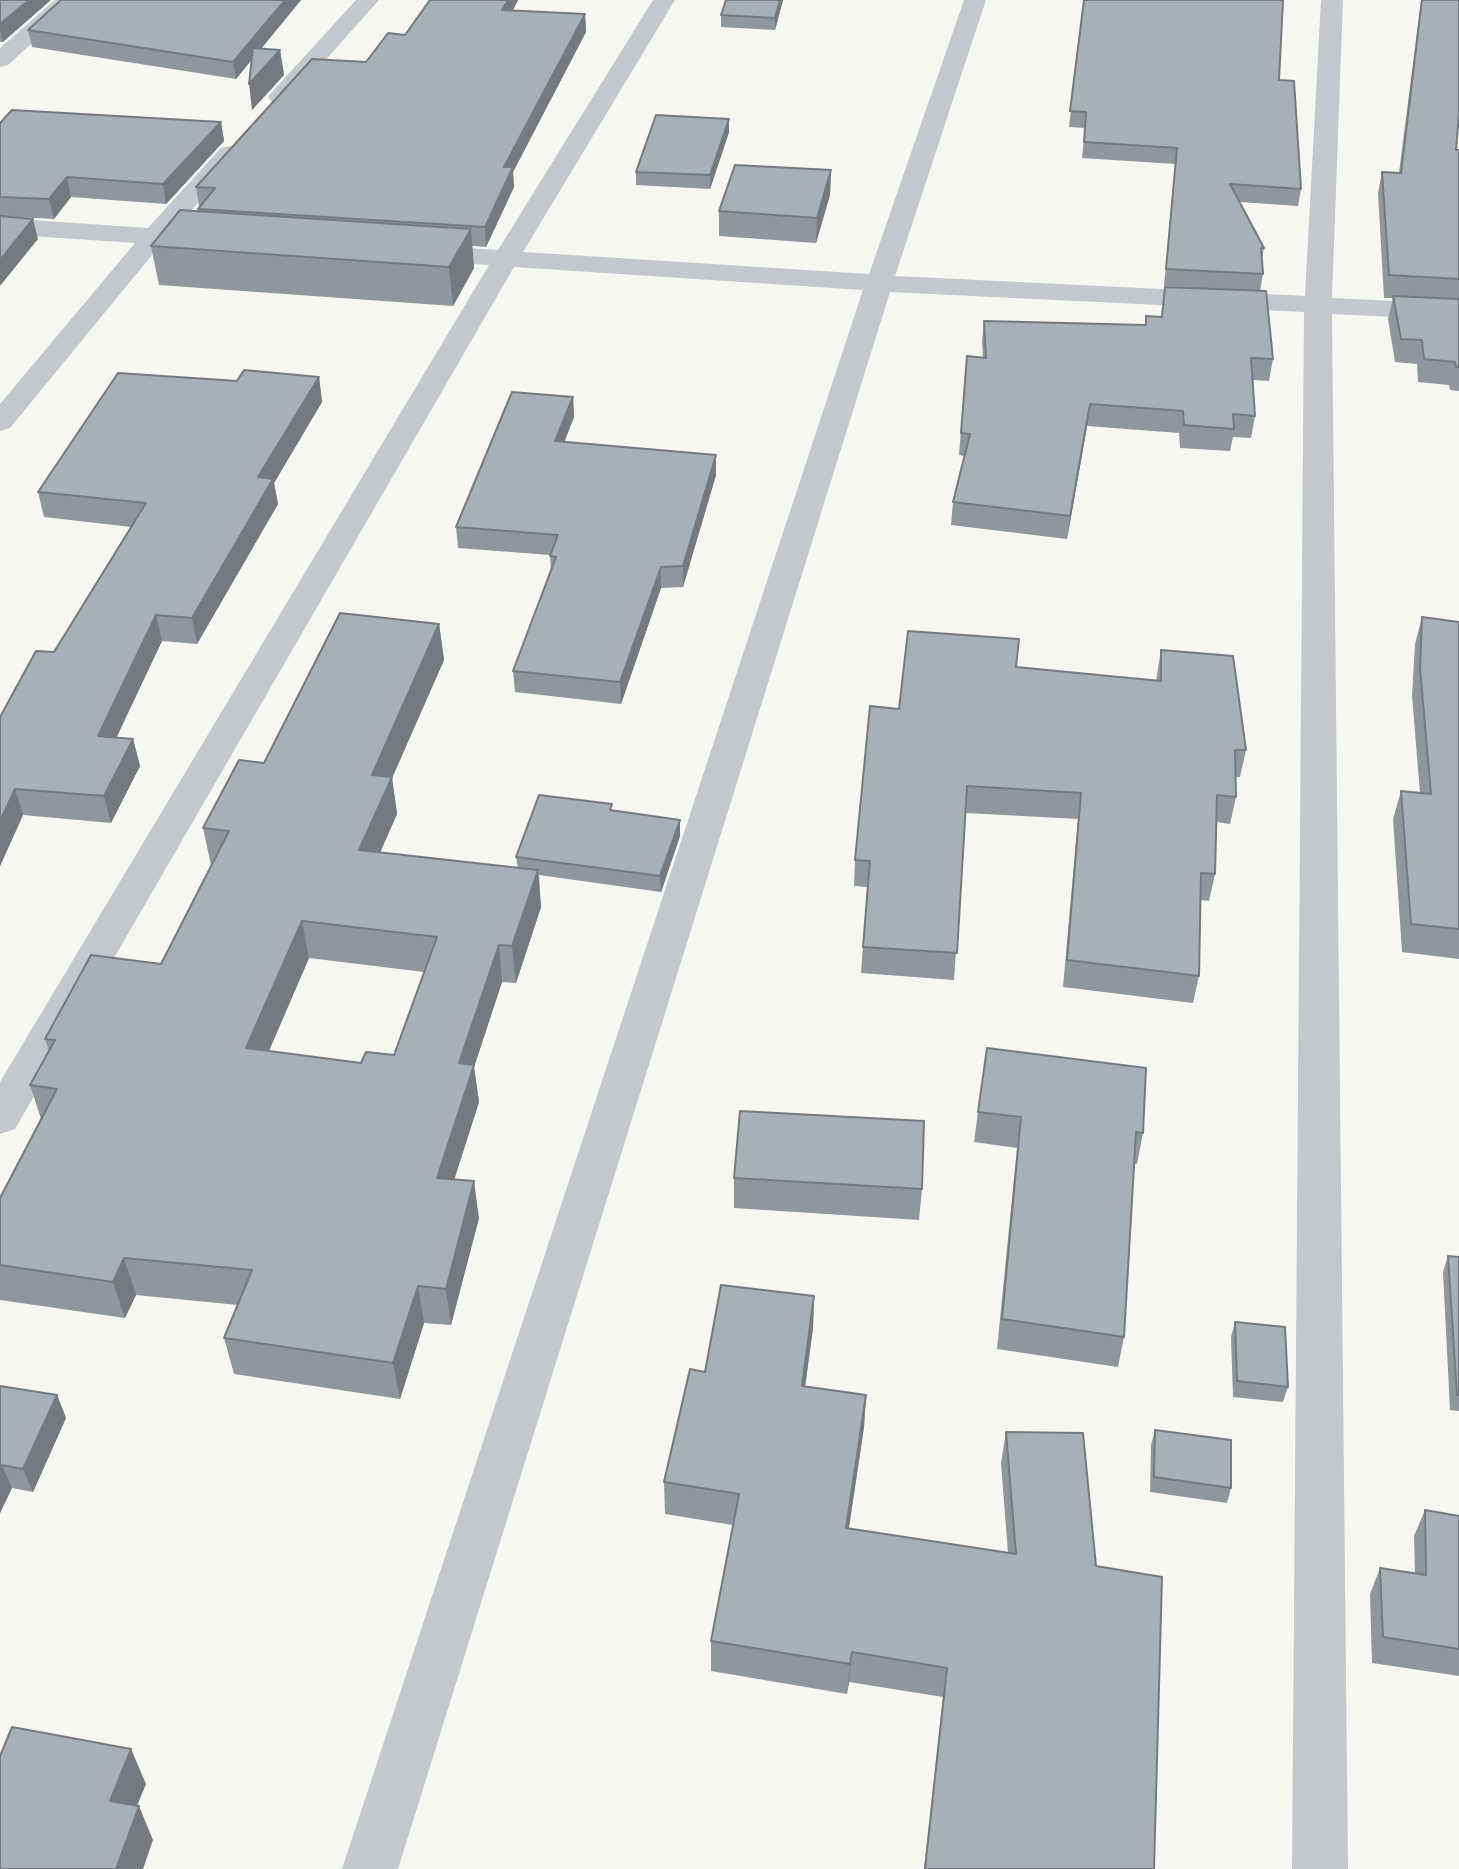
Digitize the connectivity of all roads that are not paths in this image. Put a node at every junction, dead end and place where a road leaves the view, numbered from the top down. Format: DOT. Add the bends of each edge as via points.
graph roads {
  1 [pos="68,0"];
  2 [pos="368,0"];
  3 [pos="664,0"];
  4 [pos="975,0"];
  5 [pos="1332,0"];
  6 [pos="0,60"];
  7 [pos="266,113"];
  8 [pos="247,134"];
  9 [pos="0,226"];
  10 [pos="154,237"];
  11 [pos="235,242"];
  12 [pos="398,251"];
  13 [pos="506,258"];
  14 [pos="879,283"];
  15 [pos="1318,305"];
  16 [pos="1459,312"];
  17 [pos="0,422"];
  18 [pos="0,1118"];
  19 [pos="370,1869"];
  20 [pos="1320,1869"];
  1 -- 6 [label="street"];
  2 -- 7 [label="street"];
  3 -- 13 [label="street"];
  4 -- 14 [label="street"];
  5 -- 15 [label="street"];
  8 -- 10 [label="street"];
  9 -- 10 [label="street"];
  10 -- 11 [label="street"];
  10 -- 17 [label="street"];
  12 -- 13 [label="street"];
  13 -- 14 [label="street"];
  13 -- 18 [label="street"];
  14 -- 15 [label="street"];
  14 -- 19 [label="street"];
  15 -- 16 [label="street"];
  15 -- 20 [label="street"];
}
